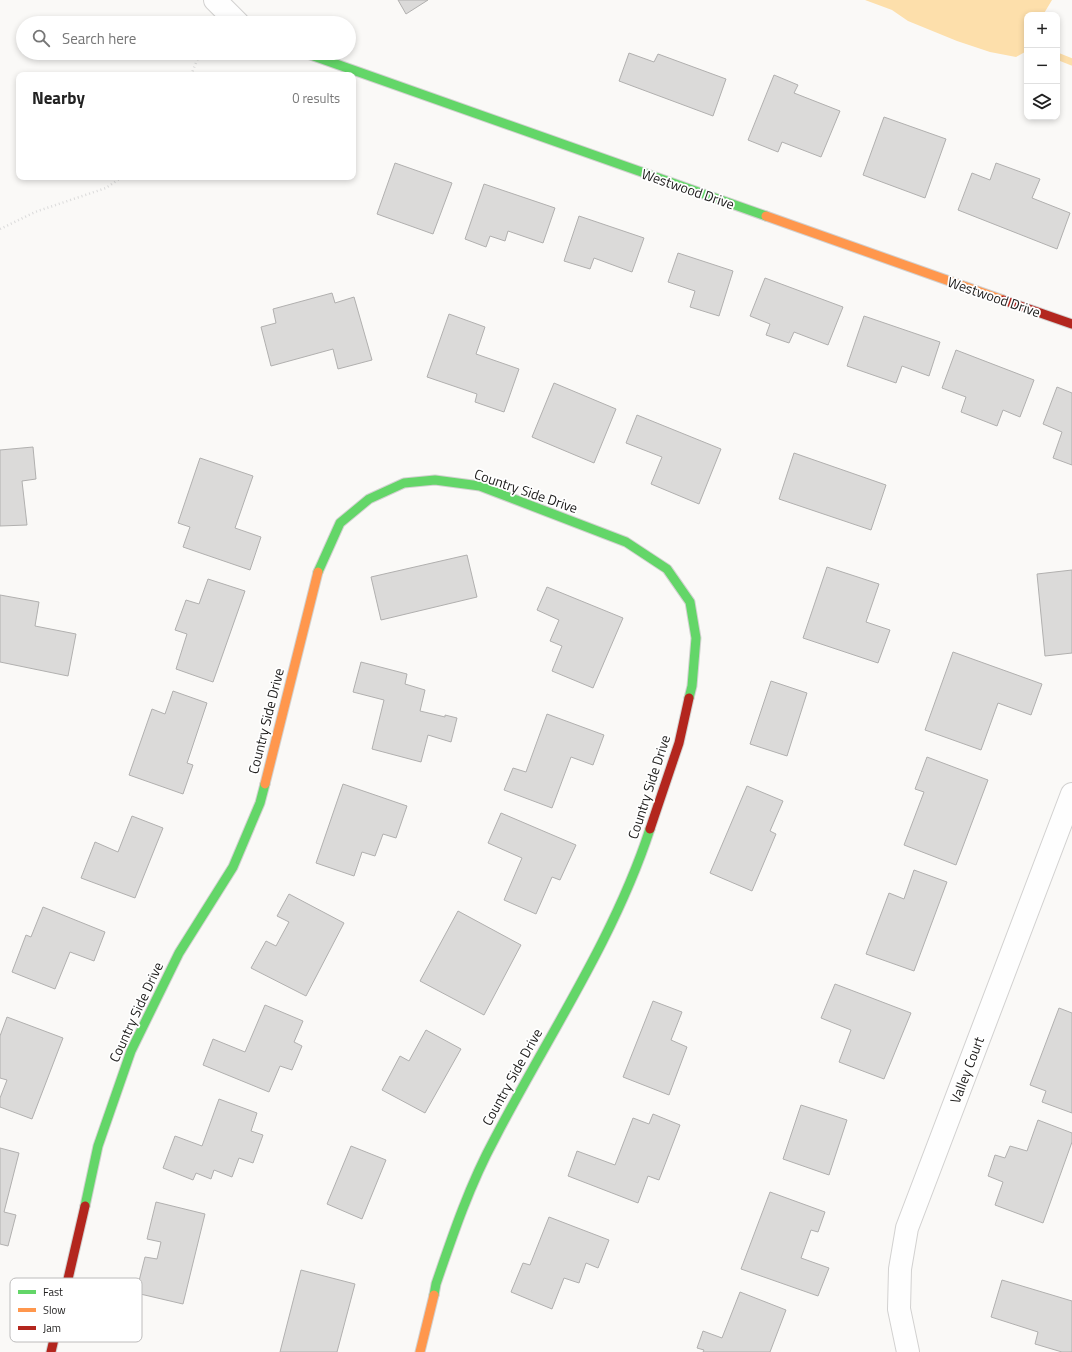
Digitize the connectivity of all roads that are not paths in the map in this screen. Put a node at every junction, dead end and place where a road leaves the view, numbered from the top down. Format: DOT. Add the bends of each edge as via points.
graph roads {
  1 [pos="215,0"];
  2 [pos="231,16"];
  3 [pos="325,60"];
  4 [pos="1072,324"];
  5 [pos="1072,794"];
  6 [pos="69,1278"];
  7 [pos="54,1342"];
  8 [pos="51,1352"];
  9 [pos="420,1352"];
  10 [pos="908,1352"];
  1 -- 2 [label="street"];
  3 -- 4 [label="street, Westwood Drive"];
  5 -- 10 [label="street, Valley Court" via="907,1228 900,1269 899,1309"];
  6 -- 9 [label="street, Country Side Drive" via="98,1146 131,1051 179,953 232,867 260,803 319,567 340,523 369,499 404,483 436,480 480,486 626,542 667,569 690,602 696,638 692,686 679,743 642,854 604,939 494,1139 463,1207 436,1284"];
  7 -- 8 [label="street, Country Side Drive"];
}
